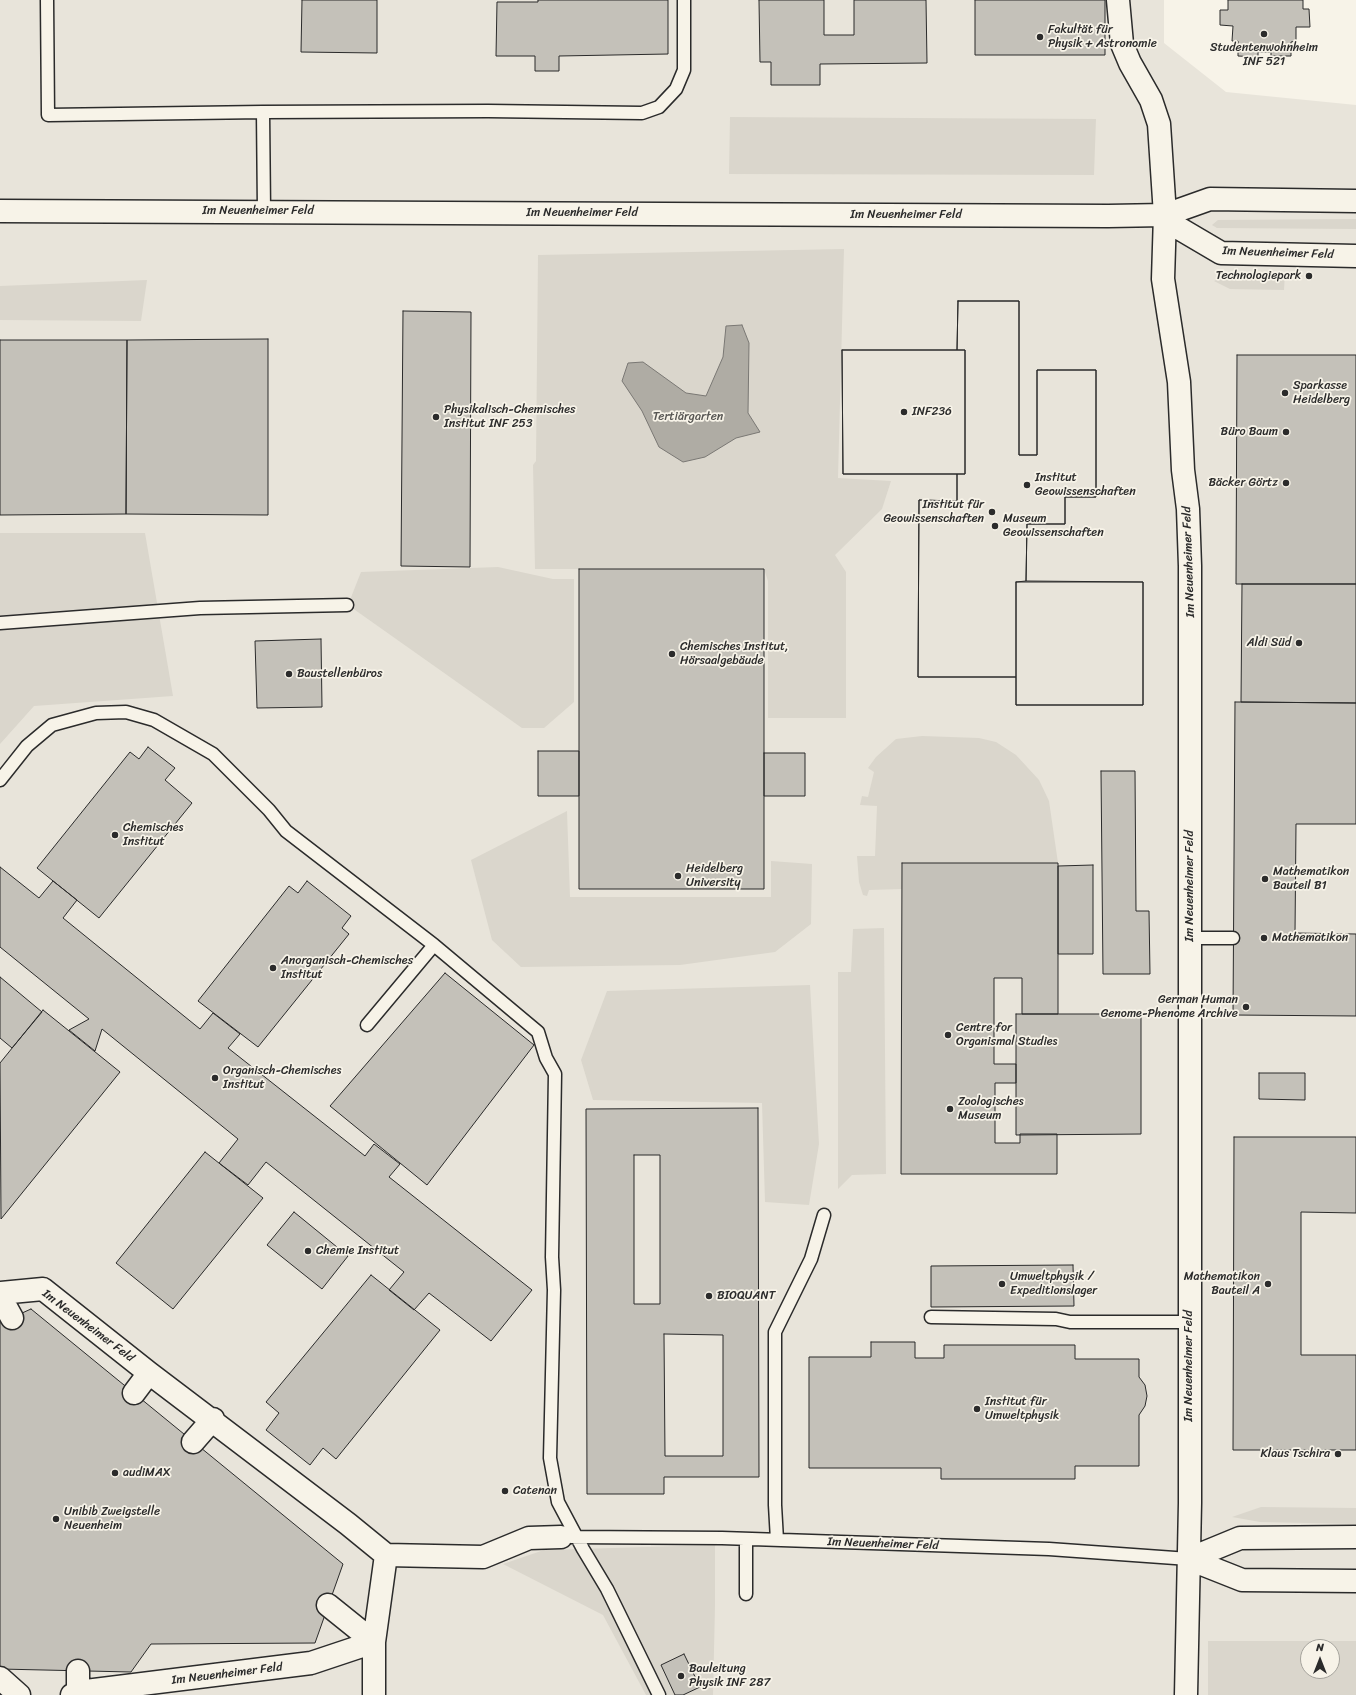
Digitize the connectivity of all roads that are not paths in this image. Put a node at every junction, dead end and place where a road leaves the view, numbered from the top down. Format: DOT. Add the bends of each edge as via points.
graph roads {
  1 [pos="47,0"];
  2 [pos="684,0"];
  3 [pos="1118,0"];
  4 [pos="263,112"];
  5 [pos="1356,201"];
  6 [pos="0,211"];
  7 [pos="264,211"];
  8 [pos="1165,215"];
  9 [pos="1356,256"];
  10 [pos="348,605"];
  11 [pos="0,623"];
  12 [pos="0,780"];
  13 [pos="1190,938"];
  14 [pos="1234,938"];
  15 [pos="434,945"];
  16 [pos="367,1025"];
  17 [pos="824,1214"];
  18 [pos="0,1293"];
  19 [pos="0,1296"];
  20 [pos="12,1318"];
  21 [pos="931,1318"];
  22 [pos="1189,1322"];
  23 [pos="149,1373"];
  24 [pos="134,1393"];
  25 [pos="213,1420"];
  26 [pos="193,1442"];
  27 [pos="568,1537"];
  28 [pos="1356,1537"];
  29 [pos="746,1539"];
  30 [pos="777,1540"];
  31 [pos="386,1555"];
  32 [pos="1189,1559"];
  33 [pos="1356,1581"];
  34 [pos="746,1594"];
  35 [pos="328,1605"];
  36 [pos="374,1642"];
  37 [pos="0,1678"];
  38 [pos="76,1686"];
  39 [pos="20,1695"];
  40 [pos="374,1695"];
  41 [pos="659,1695"];
  42 [pos="1186,1695"];
  1 -- 4 [label="lane" via="48,115"];
  2 -- 4 [label="lane" via="684,70 676,88 659,107 642,113"];
  3 -- 8 [label="street, Im Neuenheimer Feld" via="1122,44 1151,100 1159,124"];
  4 -- 7 [label="lane"];
  5 -- 8 [label="street, Im Neuenheimer Feld" via="1210,199"];
  6 -- 7 [label="street, Im Neuenheimer Feld"];
  7 -- 8 [label="street, Im Neuenheimer Feld"];
  8 -- 9 [label="street, Im Neuenheimer Feld" via="1170,223 1221,253"];
  8 -- 13 [label="street, Im Neuenheimer Feld" via="1163,280 1179,382 1190,566"];
  10 -- 11 [label="lane" via="200,608"];
  12 -- 15 [label="lane" via="27,746 52,725 96,713 126,712 154,720 213,754 269,810 286,831"];
  13 -- 14 [label="lane"];
  13 -- 22 [label="street, Im Neuenheimer Feld"];
  15 -- 16 [label="lane"];
  15 -- 27 [label="lane" via="538,1032 546,1058 555,1074 550,1458"];
  17 -- 30 [label="lane" via="811,1259 775,1332"];
  18 -- 23 [label="street, Im Neuenheimer Feld" via="43,1289"];
  19 -- 20 [label="street"];
  21 -- 22 [label="lane"];
  22 -- 32 [label="street, Im Neuenheimer Feld"];
  23 -- 24 [label="street"];
  23 -- 25 [label="street, Im Neuenheimer Feld"];
  25 -- 26 [label="street"];
  25 -- 31 [label="street, Im Neuenheimer Feld"];
  27 -- 29 [label="lane, Im Neuenheimer Feld"];
  27 -- 31 [label="street, Im Neuenheimer Feld" via="529,1538 482,1557"];
  27 -- 41 [label="lane" via="607,1589"];
  28 -- 32 [label="street, Im Neuenheimer Feld" via="1240,1538"];
  29 -- 30 [label="lane, Im Neuenheimer Feld"];
  29 -- 34 [label="lane"];
  30 -- 32 [label="lane, Im Neuenheimer Feld" via="1049,1549"];
  31 -- 36 [label="street"];
  32 -- 33 [label="street, Im Neuenheimer Feld" via="1242,1580"];
  32 -- 42 [label="street, Im Neuenheimer Feld"];
  35 -- 36 [label="street"];
  36 -- 38 [label="street, Im Neuenheimer Feld" via="311,1663"];
  36 -- 40 [label="street"];
  37 -- 39 [label="street"];
}
